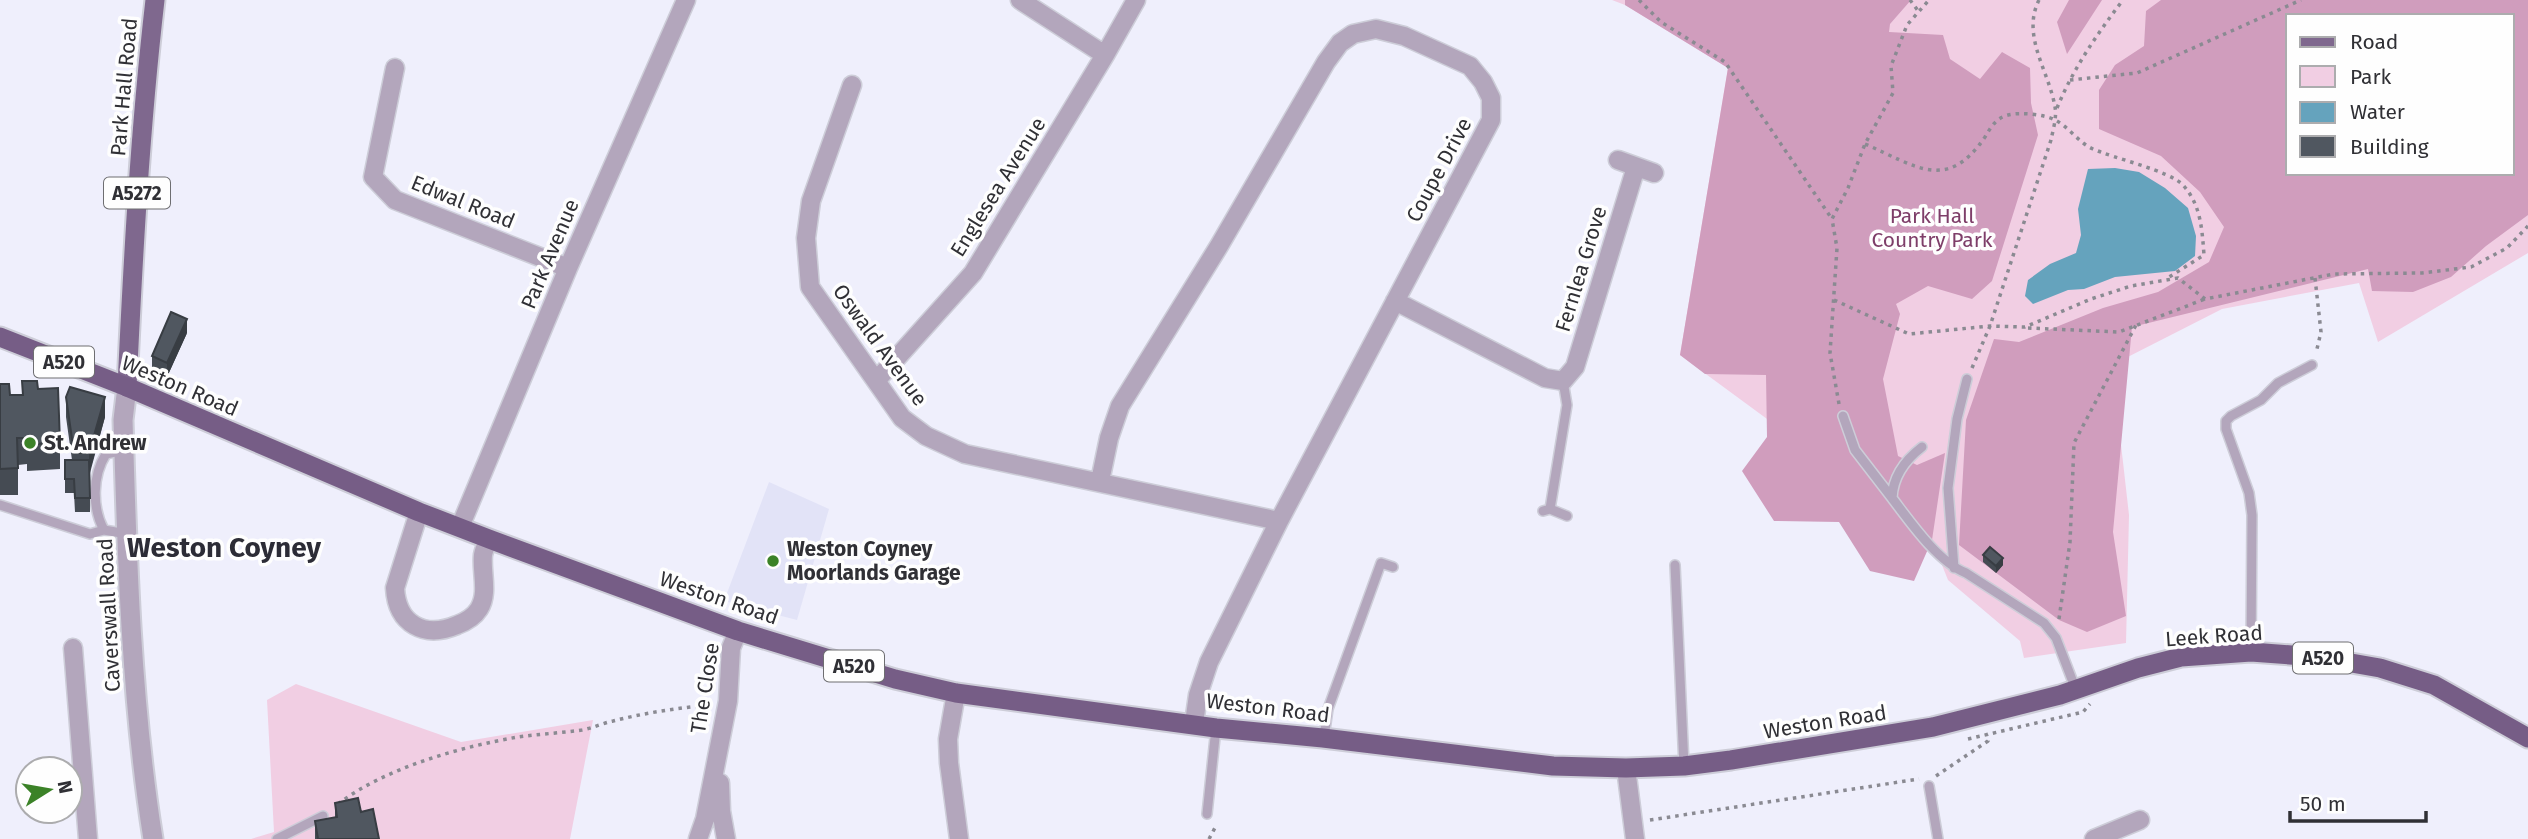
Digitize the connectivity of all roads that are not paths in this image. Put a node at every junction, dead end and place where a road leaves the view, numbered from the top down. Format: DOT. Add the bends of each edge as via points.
graph roads {
  1 [pos="155,0"];
  2 [pos="685,0"];
  3 [pos="1020,0"];
  4 [pos="1136,0"];
  5 [pos="1105,55"];
  6 [pos="395,68"];
  7 [pos="852,85"];
  8 [pos="1618,160"];
  9 [pos="1636,167"];
  10 [pos="1654,173"];
  11 [pos="568,268"];
  12 [pos="1395,302"];
  13 [pos="0,337"];
  14 [pos="2312,365"];
  15 [pos="1967,379"];
  16 [pos="876,381"];
  17 [pos="1563,381"];
  18 [pos="127,387"];
  19 [pos="1843,416"];
  20 [pos="1922,447"];
  21 [pos="124,450"];
  22 [pos="1100,481"];
  23 [pos="1892,498"];
  24 [pos="0,505"];
  25 [pos="419,512"];
  26 [pos="1567,516"];
  27 [pos="1279,521"];
  28 [pos="460,527"];
  29 [pos="104,530"];
  30 [pos="128,534"];
  31 [pos="489,539"];
  32 [pos="1675,565"];
  33 [pos="1394,567"];
  34 [pos="1954,568"];
  35 [pos="738,631"];
  36 [pos="73,648"];
  37 [pos="2251,652"];
  38 [pos="956,693"];
  39 [pos="2068,693"];
  40 [pos="1194,723"];
  41 [pos="1216,727"];
  42 [pos="1324,738"];
  43 [pos="2528,738"];
  44 [pos="718,752"];
  45 [pos="1684,766"];
  46 [pos="1626,768"];
  47 [pos="1929,786"];
  48 [pos="1207,814"];
  49 [pos="323,816"];
  50 [pos="2140,820"];
  51 [pos="1634,831"];
  52 [pos="88,839"];
  53 [pos="153,839"];
  54 [pos="277,839"];
  55 [pos="698,839"];
  56 [pos="726,839"];
  57 [pos="960,839"];
  58 [pos="1938,839"];
  59 [pos="2094,839"];
  1 -- 18 [label="main road, Park Hall Road / A5272" via="134,236"];
  2 -- 11 [label="street, Park Avenue"];
  3 -- 5 [label="street"];
  4 -- 5 [label="street, Englesea Avenue"];
  5 -- 16 [label="street, Englesea Avenue" via="973,272"];
  6 -- 11 [label="street, Edwal Road" via="373,177 395,200"];
  7 -- 16 [label="street, Oswald Avenue" via="811,201 807,264 810,286"];
  8 -- 9 [label="street"];
  9 -- 10 [label="street"];
  9 -- 17 [label="street, Fernlea Grove" via="1575,367"];
  11 -- 28 [label="street, Park Avenue"];
  12 -- 17 [label="street" via="1545,379"];
  12 -- 22 [label="street, Coupe Drive" via="1492,120 1491,98 1470,66 1404,36 1376,29 1353,34 1326,62 1120,406"];
  12 -- 27 [label="street, Coupe Drive"];
  13 -- 18 [label="highway, Weston Road / A520"];
  14 -- 37 [label="lane" via="2226,421 2252,515"];
  15 -- 34 [label="lane" via="1948,488"];
  16 -- 22 [label="street, Oswald Avenue" via="902,418 926,436 965,454"];
  17 -- 26 [label="lane" via="1567,405 1547,510"];
  18 -- 21 [label="street, Caverswall Road"];
  18 -- 25 [label="highway, Weston Road / A520"];
  19 -- 23 [label="lane" via="1855,450"];
  20 -- 23 [label="lane" via="1892,483"];
  21 -- 29 [label="lane" via="106,454 96,476 97,518"];
  21 -- 30 [label="street, Caverswall Road"];
  22 -- 27 [label="street, Oswald Avenue"];
  23 -- 34 [label="lane"];
  24 -- 29 [label="lane" via="90,534"];
  25 -- 28 [label="highway, Weston Road / A520"];
  25 -- 31 [label="street" via="395,589 403,617 417,627 446,629 468,620 478,609 484,587 483,554"];
  27 -- 40 [label="street, Coupe Drive" via="1209,662"];
  28 -- 31 [label="highway, Weston Road / A520"];
  29 -- 30 [label="lane"];
  30 -- 53 [label="street, Caverswall Road" via="135,692"];
  31 -- 35 [label="highway, Weston Road / A520"];
  32 -- 45 [label="lane"];
  33 -- 42 [label="lane" via="1381,563 1328,709"];
  34 -- 39 [label="lane" via="2044,623 2056,638"];
  35 -- 38 [label="highway, Weston Road / A520"];
  35 -- 44 [label="street, The Close" via="731,648 728,701"];
  36 -- 52 [label="street, Caverswall Road"];
  37 -- 39 [label="highway, Leek Road / A520" via="2181,657"];
  37 -- 43 [label="highway, Leek Road / A520" via="2381,668 2434,685"];
  38 -- 40 [label="highway, Weston Road / A520"];
  38 -- 57 [label="street" via="948,739"];
  39 -- 45 [label="highway, Weston Road / A520" via="1882,736"];
  40 -- 41 [label="highway, Weston Road / A520"];
  41 -- 42 [label="highway, Weston Road / A520"];
  41 -- 48 [label="lane"];
  42 -- 46 [label="highway, Weston Road / A520" via="1553,766"];
  44 -- 55 [label="street, The Close"];
  44 -- 56 [label="street, The Close"];
  45 -- 46 [label="highway, Weston Road / A520"];
  46 -- 51 [label="street"];
  47 -- 58 [label="lane"];
  49 -- 54 [label="lane"];
  50 -- 59 [label="street"];
}
